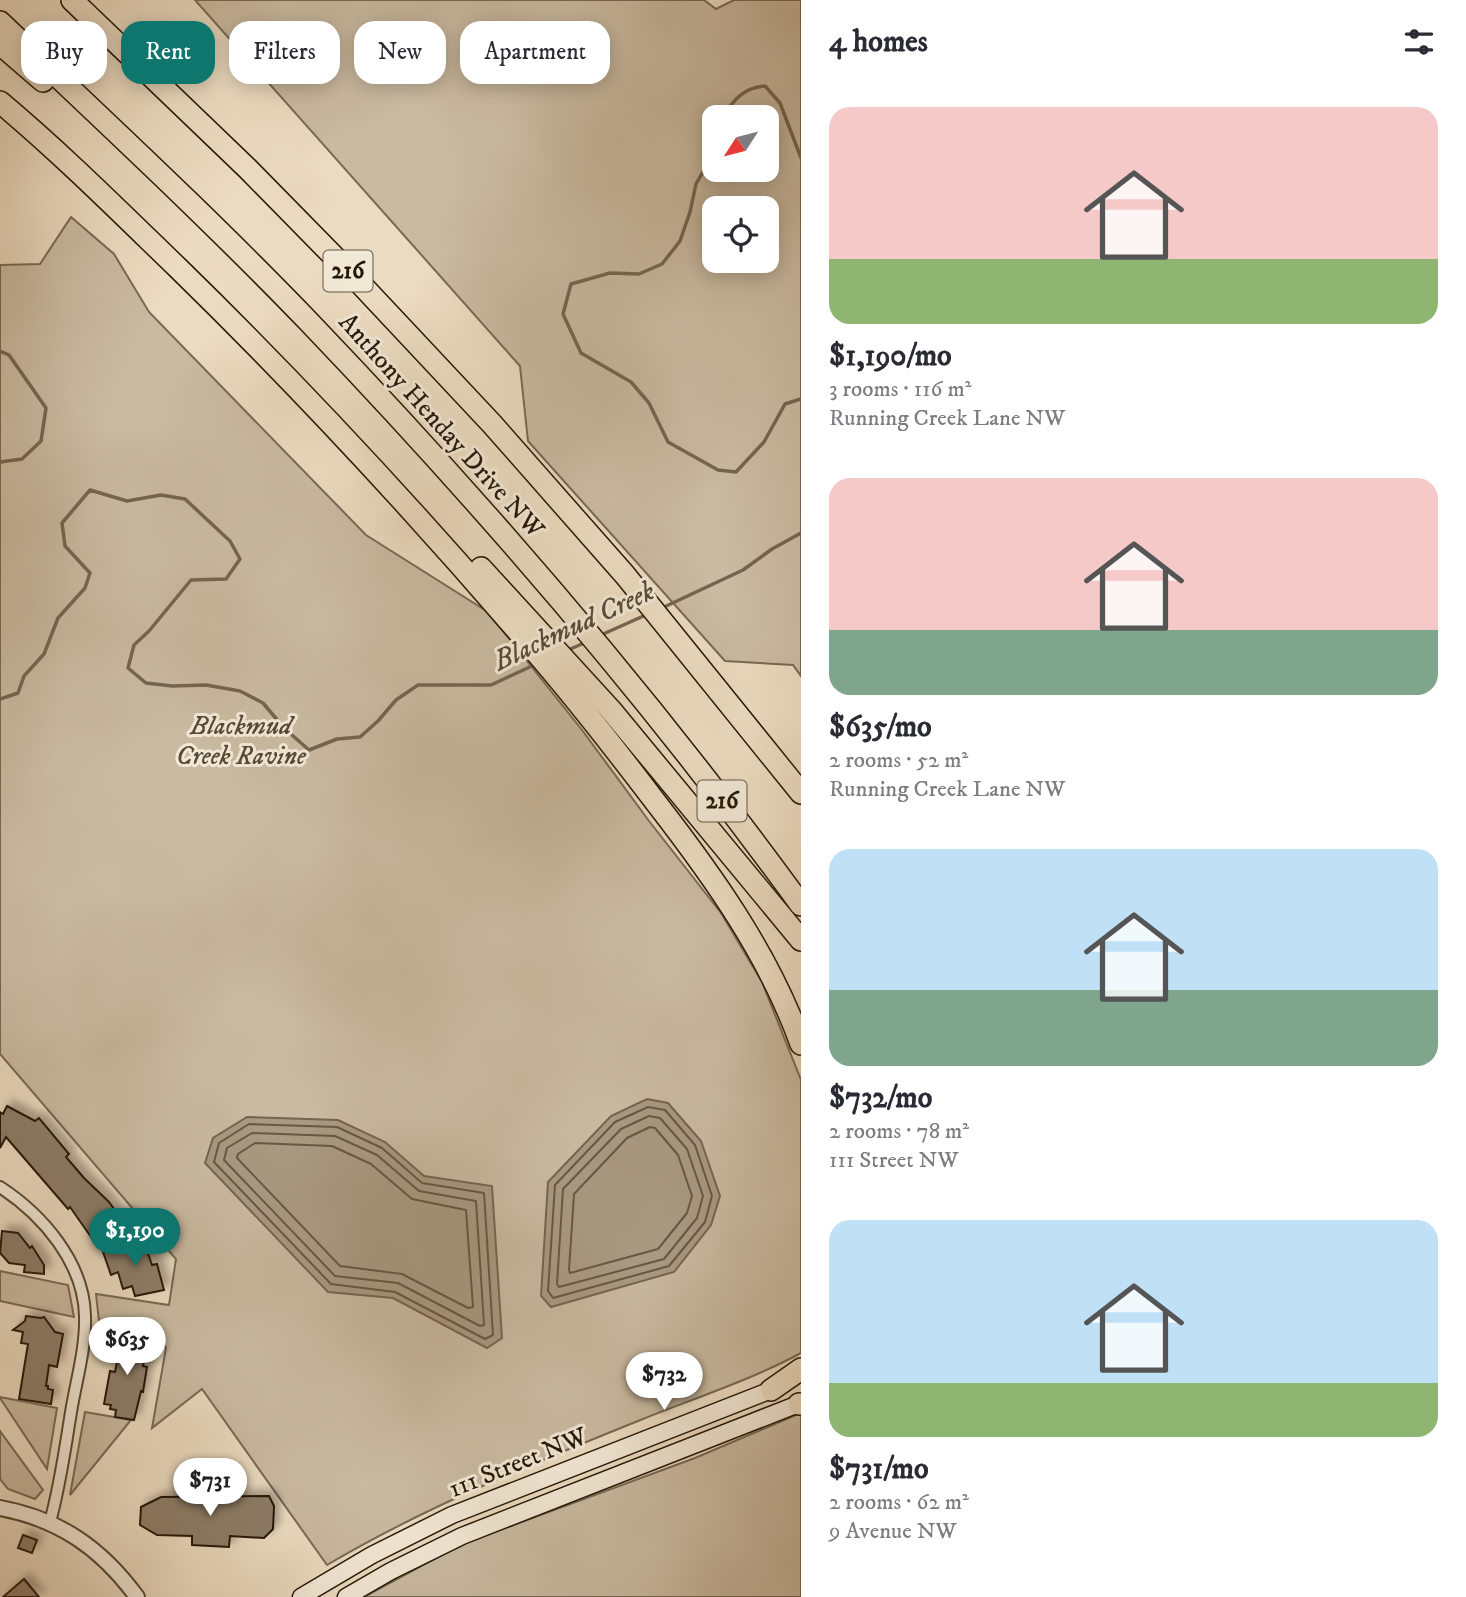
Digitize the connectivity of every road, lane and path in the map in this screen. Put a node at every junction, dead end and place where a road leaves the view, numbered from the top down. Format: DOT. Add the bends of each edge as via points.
graph roads {
  1 [pos="72,0"];
  2 [pos="0,22"];
  3 [pos="0,44"];
  4 [pos="0,102"];
  5 [pos="180,193"];
  6 [pos="600,713"];
  7 [pos="801,793"];
  8 [pos="801,905"];
  9 [pos="801,940"];
  10 [pos="801,1044"];
  11 [pos="0,1187"];
  12 [pos="801,1369"];
  13 [pos="801,1378"];
  14 [pos="771,1390"];
  15 [pos="800,1404"];
  16 [pos="0,1508"];
  17 [pos="50,1522"];
  18 [pos="137,1597"];
  19 [pos="301,1597"];
  20 [pos="346,1597"];
  1 -- 7 [label="highway, Anthony Henday Drive NW / 216" via="248,169 492,424 609,556"];
  2 -- 5 [label="highway, Anthony Henday Drive NW / 216"];
  3 -- 5 [label="highway"];
  4 -- 6 [label="highway" via="143,234 440,525"];
  5 -- 8 [label="highway, Anthony Henday Drive NW / 216" via="310,322 551,590 642,699"];
  6 -- 9 [label="highway"];
  6 -- 10 [label="highway" via="749,932"];
  11 -- 17 [label="street" via="30,1210 59,1244 75,1273 85,1306 84,1336"];
  12 -- 14 [label="highway"];
  13 -- 14 [label="main road, 111 Street NW"];
  14 -- 19 [label="main road, 111 Street NW" via="452,1515"];
  15 -- 20 [label="main road, 111 Street NW" via="462,1536"];
  16 -- 17 [label="street"];
  17 -- 18 [label="street" via="100,1556"];
}
